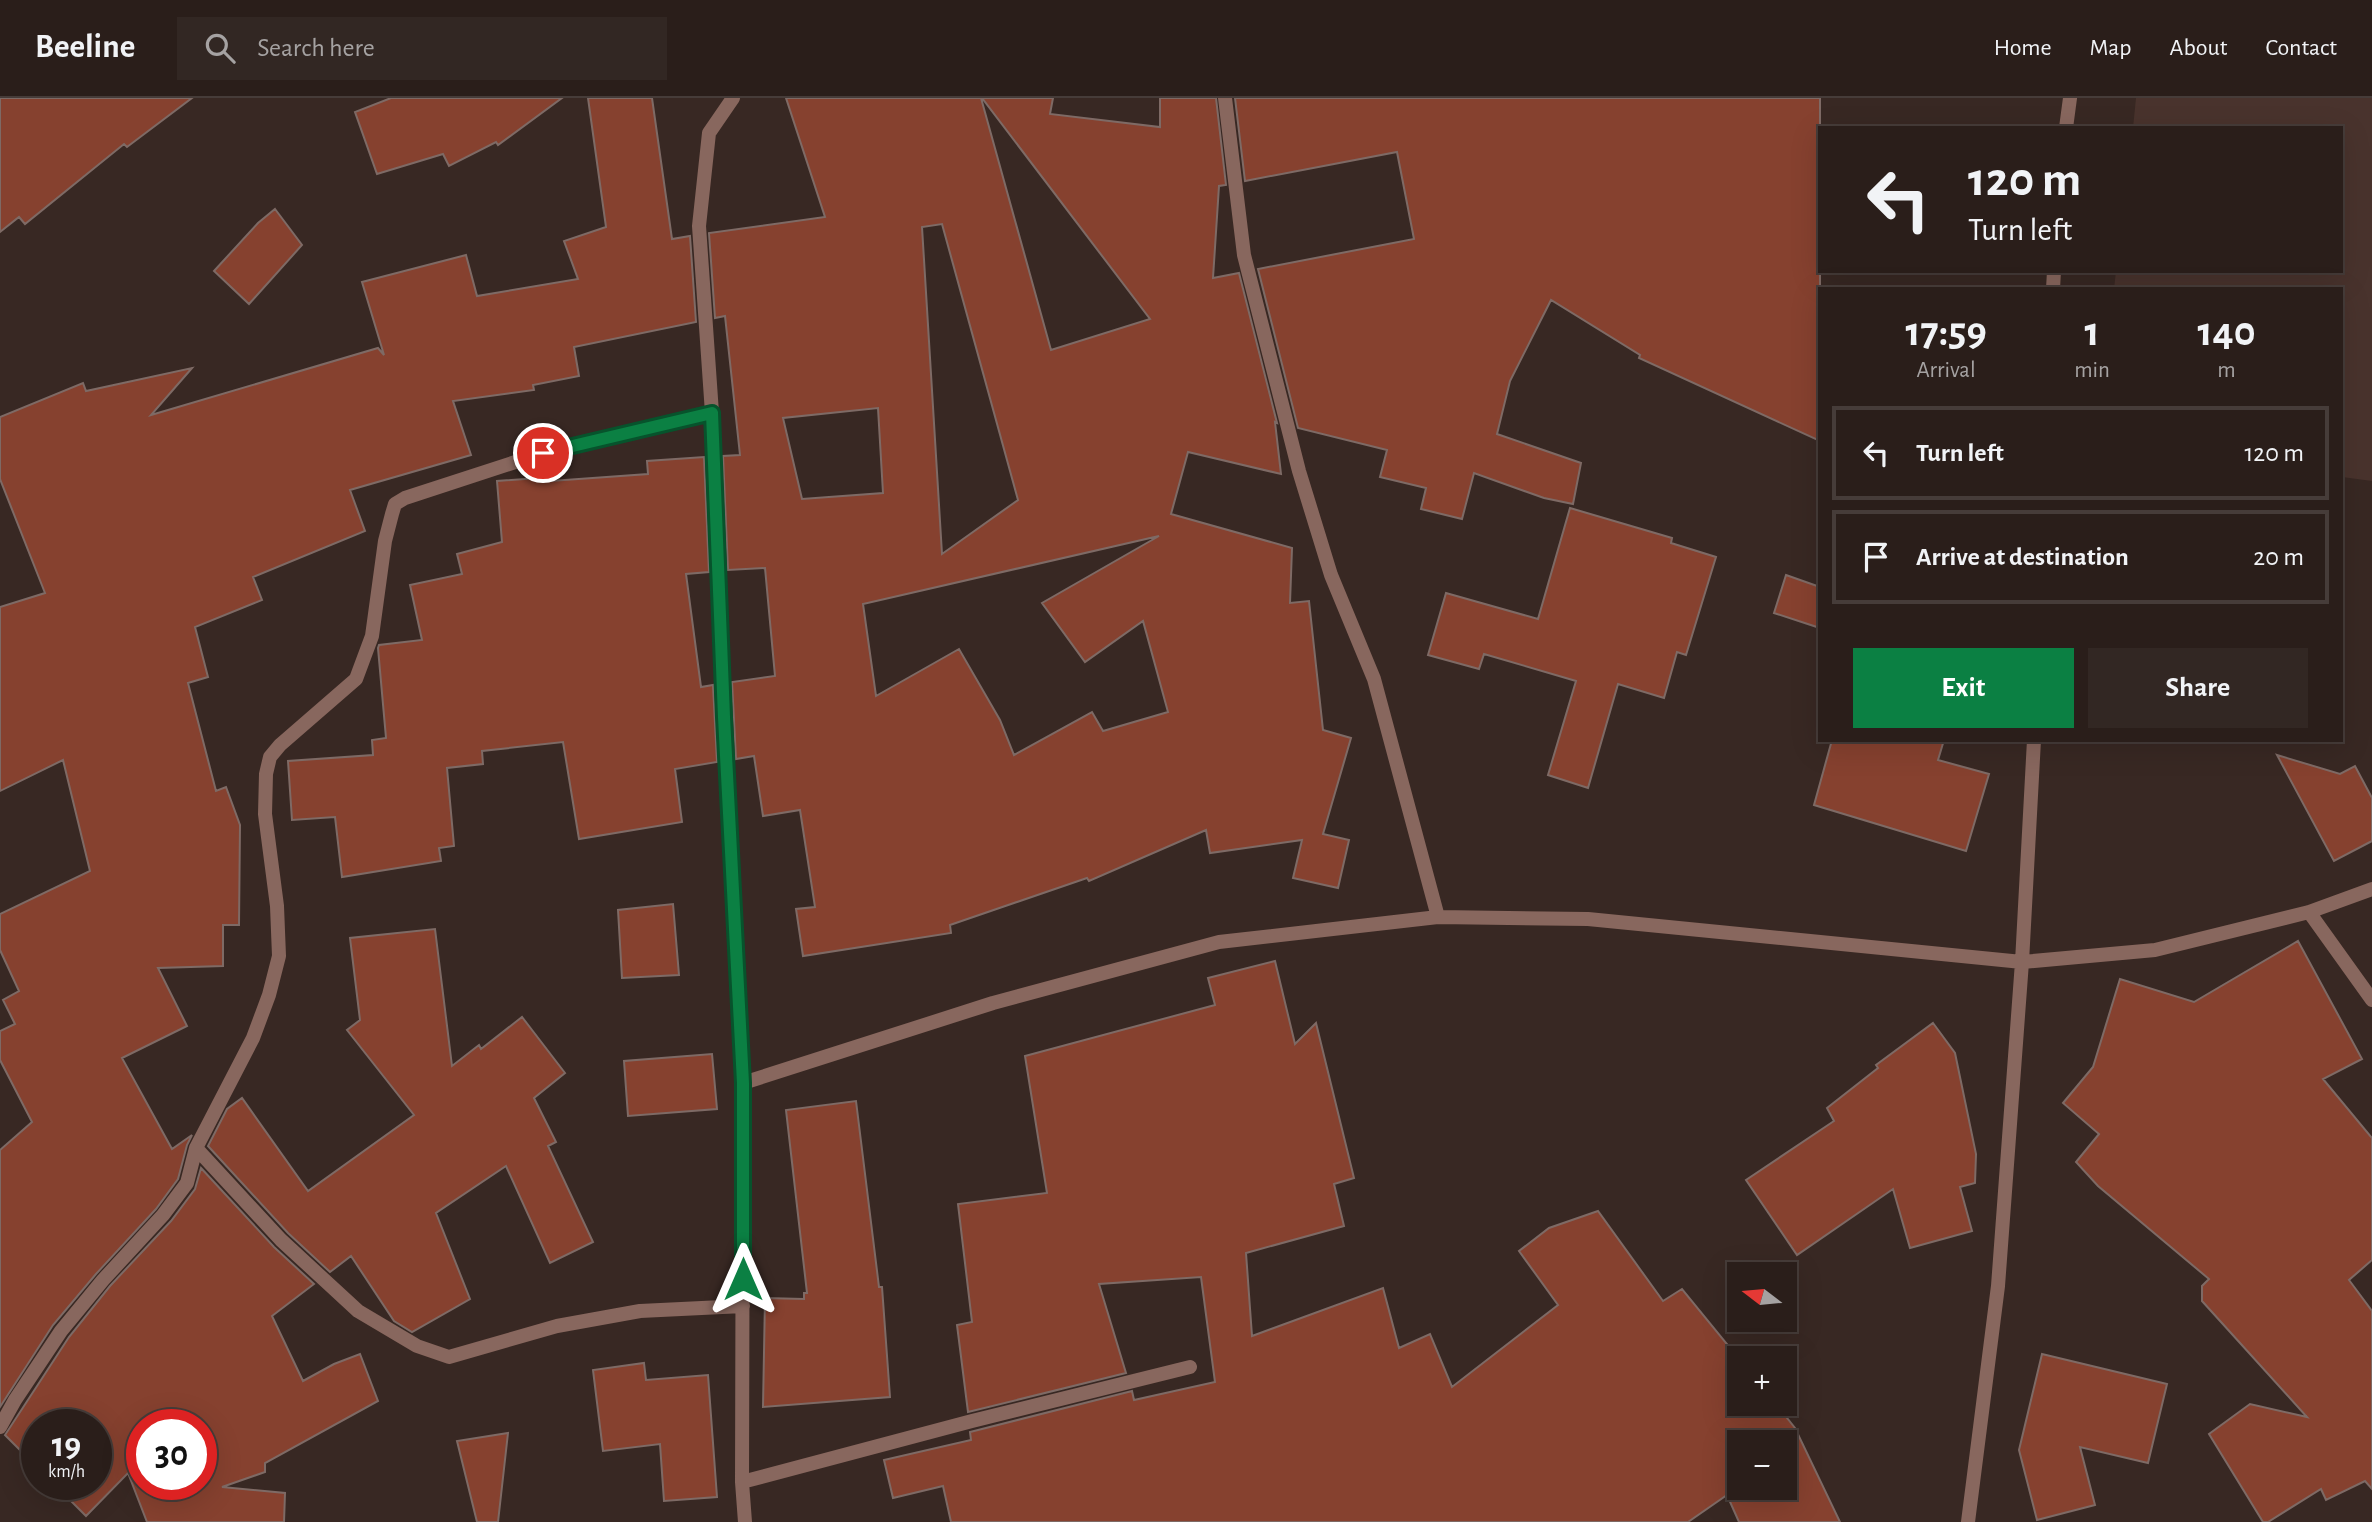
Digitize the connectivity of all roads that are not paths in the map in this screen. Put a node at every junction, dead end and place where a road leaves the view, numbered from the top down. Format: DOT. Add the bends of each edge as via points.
graph roads {
  1 [pos="733,98"];
  2 [pos="1225,98"];
  3 [pos="2070,98"];
  4 [pos="2066,126"];
  5 [pos="712,413"];
  6 [pos="2034,742"];
  7 [pos="2372,889"];
  8 [pos="2309,912"];
  9 [pos="1437,917"];
  10 [pos="2022,962"];
  11 [pos="2372,1000"];
  12 [pos="743,1083"];
  13 [pos="196,1148"];
  14 [pos="743,1306"];
  15 [pos="1190,1367"];
  16 [pos="0,1427"];
  17 [pos="742,1482"];
  18 [pos="745,1522"];
  19 [pos="1968,1522"];
  1 -- 5 [label="street" via="709,133 699,226"];
  2 -- 9 [label="street" via="1244,256 1292,444 1331,575 1374,679"];
  3 -- 4 [label="street"];
  5 -- 12 [label="street"];
  5 -- 13 [label="street" via="543,453 395,504 385,541 372,636 356,678 270,757 265,814 279,956 254,1038"];
  6 -- 10 [label="street"];
  7 -- 8 [label="street"];
  8 -- 10 [label="street" via="2155,950"];
  8 -- 11 [label="street"];
  9 -- 10 [label="street" via="1588,919"];
  9 -- 12 [label="street" via="1219,942 992,1003"];
  10 -- 19 [label="street" via="1998,1286"];
  12 -- 14 [label="street"];
  13 -- 14 [label="street" via="281,1240 358,1311 416,1346 449,1357 557,1326 640,1311"];
  13 -- 16 [label="street" via="187,1182 61,1331"];
  14 -- 17 [label="street"];
  15 -- 17 [label="street"];
  17 -- 18 [label="street"];
}
